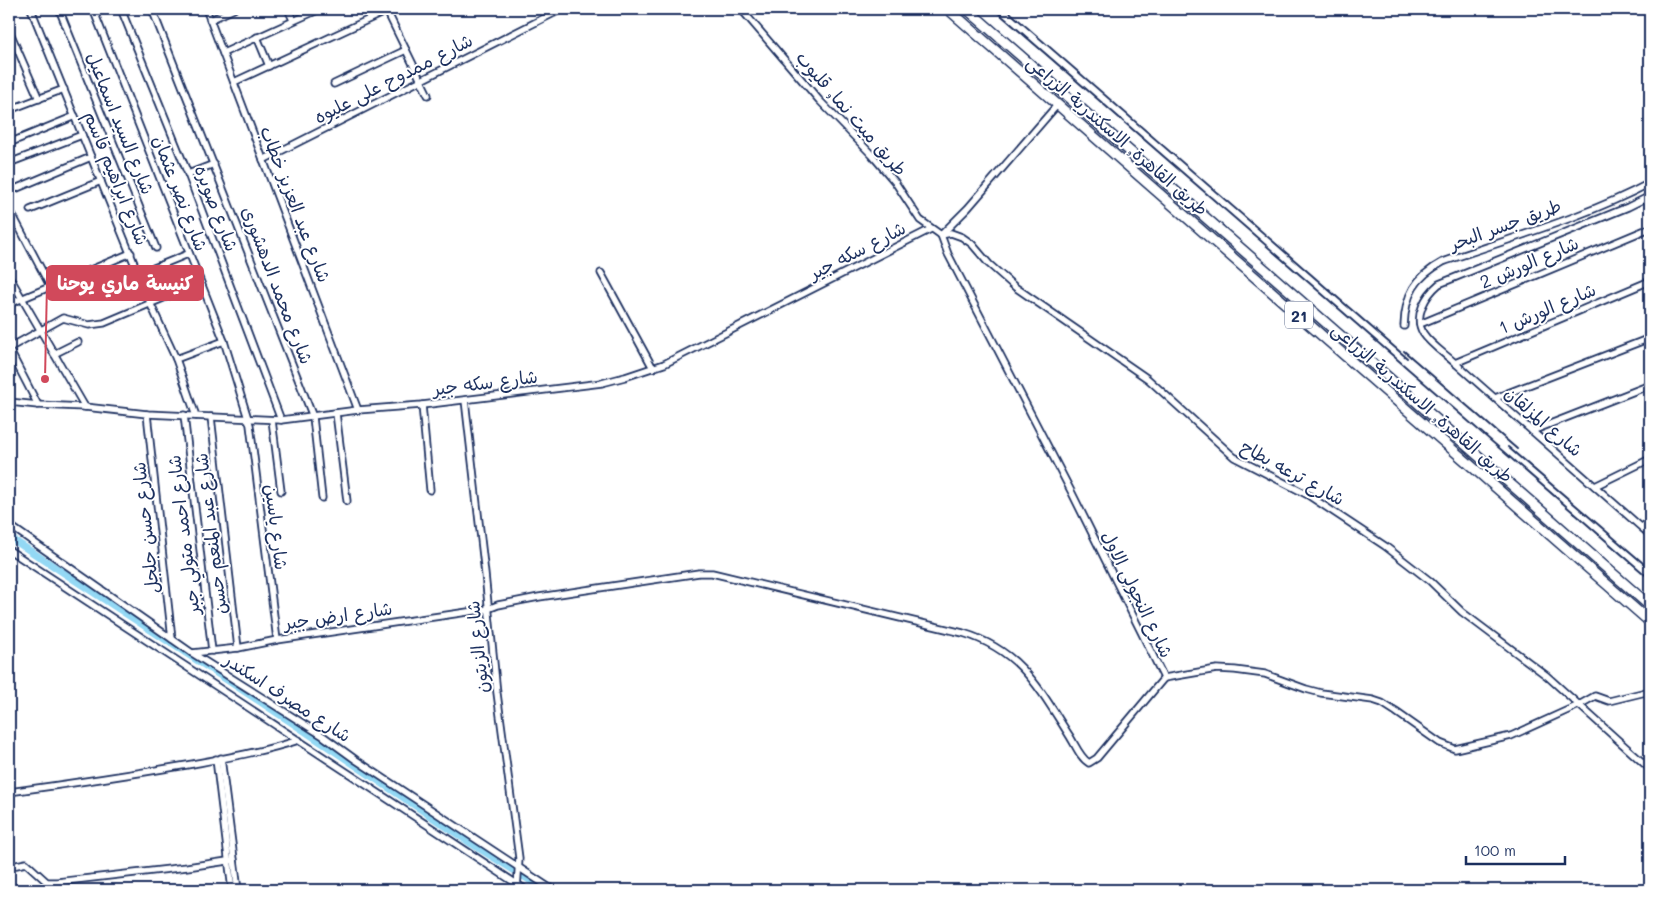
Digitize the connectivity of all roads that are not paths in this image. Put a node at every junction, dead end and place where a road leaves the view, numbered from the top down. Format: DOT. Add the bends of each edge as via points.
graph roads {
  1 [pos="31,9"];
  2 [pos="59,9"];
  3 [pos="93,9"];
  4 [pos="121,9"];
  5 [pos="152,9"];
  6 [pos="206,9"];
  7 [pos="234,9"];
  8 [pos="288,9"];
  9 [pos="320,9"];
  10 [pos="388,9"];
  11 [pos="562,9"];
  12 [pos="741,9"];
  13 [pos="948,9"];
  14 [pos="967,9"];
  15 [pos="210,20"];
  16 [pos="293,20"];
  17 [pos="9,30"];
  18 [pos="257,37"];
  19 [pos="406,50"];
  20 [pos="223,53"];
  21 [pos="269,66"];
  22 [pos="421,80"];
  23 [pos="234,82"];
  24 [pos="334,84"];
  25 [pos="64,89"];
  26 [pos="428,95"];
  27 [pos="39,99"];
  28 [pos="1058,104"];
  29 [pos="9,110"];
  30 [pos="75,116"];
  31 [pos="82,135"];
  32 [pos="9,143"];
  33 [pos="91,157"];
  34 [pos="263,160"];
  35 [pos="9,164"];
  36 [pos="214,164"];
  37 [pos="188,174"];
  38 [pos="101,181"];
  39 [pos="1650,184"];
  40 [pos="16,189"];
  41 [pos="1650,196"];
  42 [pos="9,208"];
  43 [pos="30,210"];
  44 [pos="1650,228"];
  45 [pos="931,229"];
  46 [pos="940,235"];
  47 [pos="156,248"];
  48 [pos="131,252"];
  49 [pos="188,254"];
  50 [pos="601,273"];
  51 [pos="139,274"];
  52 [pos="9,276"];
  53 [pos="1650,281"];
  54 [pos="199,283"];
  55 [pos="50,286"];
  56 [pos="21,297"];
  57 [pos="9,304"];
  58 [pos="151,305"];
  59 [pos="1404,326"];
  60 [pos="1420,326"];
  61 [pos="41,332"];
  62 [pos="1650,338"];
  63 [pos="224,341"];
  64 [pos="78,342"];
  65 [pos="9,349"];
  66 [pos="54,354"];
  67 [pos="176,359"];
  68 [pos="1455,363"];
  69 [pos="653,368"];
  70 [pos="1650,385"];
  71 [pos="1495,398"];
  72 [pos="465,400"];
  73 [pos="9,402"];
  74 [pos="38,405"];
  75 [pos="422,405"];
  76 [pos="85,407"];
  77 [pos="358,410"];
  78 [pos="336,413"];
  79 [pos="147,414"];
  80 [pos="184,415"];
  81 [pos="196,416"];
  82 [pos="211,417"];
  83 [pos="313,417"];
  84 [pos="247,418"];
  85 [pos="272,420"];
  86 [pos="281,420"];
  87 [pos="1532,431"];
  88 [pos="1650,459"];
  89 [pos="1595,486"];
  90 [pos="282,490"];
  91 [pos="430,490"];
  92 [pos="322,498"];
  93 [pos="347,501"];
  94 [pos="1650,521"];
  95 [pos="9,525"];
  96 [pos="1642,527"];
  97 [pos="1650,535"];
  98 [pos="9,550"];
  99 [pos="1650,606"];
  100 [pos="488,609"];
  101 [pos="1650,622"];
  102 [pos="172,639"];
  103 [pos="277,640"];
  104 [pos="238,648"];
  105 [pos="212,651"];
  106 [pos="192,653"];
  107 [pos="1164,678"];
  108 [pos="1650,691"];
  109 [pos="1579,705"];
  110 [pos="299,740"];
  111 [pos="218,759"];
  112 [pos="1650,769"];
  113 [pos="9,792"];
  114 [pos="231,861"];
  115 [pos="12,866"];
  116 [pos="519,867"];
  117 [pos="516,887"];
  118 [pos="232,890"];
  119 [pos="238,890"];
  120 [pos="526,890"];
  121 [pos="553,890"];
  1 -- 25 [label="street, شارع ابراهيم قاسم"];
  2 -- 47 [label="street, شارع السيد اسماعيل"];
  3 -- 49 [label="street, شارع نصر عثمان"];
  4 -- 37 [label="street, شارع صويره"];
  5 -- 36 [label="street, شارع محمد الدهشورى"];
  6 -- 15 [label="street, شارع عبد العزيز خطاب"];
  7 -- 15 [label="street"];
  8 -- 16 [label="street"];
  9 -- 16 [label="street"];
  10 -- 19 [label="street"];
  10 -- 21 [label="street"];
  11 -- 22 [label="street, شارع ممدوح على عليوه"];
  12 -- 45 [label="street, طريق ميت نما, قليوب" via="819,100 872,155 920,220"];
  13 -- 28 [label="highway, طريق القاهرة, الاسكندرية الزراعى / 21"];
  14 -- 99 [label="highway, طريق القاهرة, الاسكندرية الزراعى / 21"];
  15 -- 20 [label="street, شارع عبد العزيز خطاب"];
  16 -- 18 [label="street"];
  17 -- 27 [label="street"];
  18 -- 20 [label="street"];
  18 -- 21 [label="street"];
  19 -- 22 [label="street"];
  19 -- 24 [label="street"];
  20 -- 23 [label="street, شارع عبد العزيز خطاب"];
  21 -- 23 [label="street"];
  22 -- 26 [label="street"];
  22 -- 34 [label="street, شارع ممدوح على عليوه"];
  23 -- 34 [label="street, شارع عبد العزيز خطاب"];
  25 -- 27 [label="street"];
  25 -- 30 [label="street, شارع ابراهيم قاسم"];
  27 -- 29 [label="street"];
  28 -- 46 [label="street" via="968,208"];
  28 -- 101 [label="highway, طريق القاهرة, الاسكندرية الزراعى / 21"];
  30 -- 31 [label="street, شارع ابراهيم قاسم"];
  30 -- 32 [label="street"];
  31 -- 33 [label="street, شارع ابراهيم قاسم"];
  31 -- 35 [label="street"];
  33 -- 38 [label="street, شارع ابراهيم قاسم"];
  33 -- 40 [label="street"];
  34 -- 77 [label="street, شارع عبد العزيز خطاب"];
  36 -- 37 [label="street"];
  36 -- 83 [label="street, شارع محمد الدهشورى"];
  37 -- 86 [label="street, شارع صويره"];
  38 -- 43 [label="street"];
  38 -- 48 [label="street, شارع ابراهيم قاسم"];
  39 -- 59 [label="street, طريق جسر البحر" via="1551,225 1443,262 1421,277 1413,288"];
  41 -- 60 [label="street, طريق جسر البحر" via="1439,284 1424,300"];
  42 -- 55 [label="street"];
  44 -- 60 [label="street, شارع الورش 2"];
  45 -- 46 [label="street, طريق ميت نما, قليوب"];
  45 -- 69 [label="street, شارع سكه جير"];
  46 -- 107 [label="street, شارع النجولى الاول"];
  46 -- 109 [label="street, شارع ترعه بطاح" via="962,236 1015,286 1148,378 1234,457 1308,495 1385,546"];
  48 -- 51 [label="street, شارع ابراهيم قاسم"];
  48 -- 55 [label="street"];
  49 -- 51 [label="street"];
  49 -- 54 [label="street, شارع نصر عثمان"];
  50 -- 69 [label="street"];
  51 -- 58 [label="street, شارع ابراهيم قاسم"];
  52 -- 56 [label="street"];
  53 -- 68 [label="street, شارع الورش 1"];
  54 -- 58 [label="street"];
  54 -- 63 [label="street, شارع نصر عثمان"];
  55 -- 56 [label="street"];
  56 -- 57 [label="street"];
  56 -- 61 [label="street"];
  58 -- 61 [label="street" via="104,324 89,325 63,318"];
  58 -- 67 [label="street, شارع ابراهيم قاسم"];
  60 -- 68 [label="street, شارع المزلقان" via="1425,336"];
  61 -- 65 [label="street"];
  61 -- 66 [label="street"];
  62 -- 71 [label="street"];
  63 -- 67 [label="street"];
  63 -- 84 [label="street, شارع نصر عثمان"];
  64 -- 66 [label="street"];
  65 -- 74 [label="street"];
  66 -- 76 [label="street"];
  67 -- 81 [label="street, شارع ابراهيم قاسم"];
  68 -- 71 [label="street, شارع المزلقان"];
  69 -- 72 [label="street, شارع سكه جير" via="602,383"];
  70 -- 87 [label="street"];
  71 -- 87 [label="street, شارع المزلقان"];
  72 -- 75 [label="street, شارع سكه جير"];
  72 -- 100 [label="street, شارع الزيتون"];
  73 -- 74 [label="street, شارع سكه جير"];
  74 -- 76 [label="street, شارع سكه جير"];
  75 -- 77 [label="street, شارع سكه جير"];
  75 -- 91 [label="street"];
  76 -- 79 [label="street, شارع سكه جير"];
  77 -- 78 [label="street, شارع سكه جير"];
  78 -- 83 [label="street, شارع سكه جير"];
  78 -- 93 [label="street"];
  79 -- 80 [label="street, شارع سكه جير"];
  79 -- 102 [label="street, شارع حسن جلجل"];
  80 -- 81 [label="street, شارع سكه جير"];
  80 -- 105 [label="street, شارع احمد متولي جبر"];
  81 -- 82 [label="street, شارع سكه جير"];
  82 -- 84 [label="street, شارع سكه جير"];
  82 -- 104 [label="street, شارع عبد المنعم حسن"];
  83 -- 86 [label="street, شارع سكه جير"];
  83 -- 92 [label="street, شارع محمد الدهشورى"];
  84 -- 85 [label="street, شارع سكه جير"];
  84 -- 103 [label="street, شارع ياسين"];
  85 -- 86 [label="street, شارع سكه جير"];
  85 -- 90 [label="street"];
  87 -- 89 [label="street, شارع المزلقان"];
  88 -- 89 [label="street"];
  89 -- 96 [label="street, شارع المزلقان"];
  94 -- 96 [label="street"];
  95 -- 102 [label="street, شارع مصرف اسكندر"];
  96 -- 97 [label="street, شارع المزلقان"];
  98 -- 110 [label="street, شارع مصرف اسكندر"];
  100 -- 103 [label="street, شارع ارض جبر"];
  100 -- 107 [label="street, شارع ارض جبر" via="539,597 712,573 963,634 998,647 1017,662 1083,757 1090,762 1097,758"];
  100 -- 116 [label="street, شارع الزيتون"];
  102 -- 106 [label="street, شارع مصرف اسكندر"];
  103 -- 104 [label="street, شارع ارض جبر"];
  104 -- 105 [label="street, شارع ارض جبر"];
  105 -- 106 [label="street, شارع ارض جبر"];
  106 -- 116 [label="street, شارع مصرف اسكندر"];
  107 -- 109 [label="street, شارع النجولى الاول" via="1217,669 1266,674 1321,693 1382,703 1440,743 1455,749 1511,736"];
  108 -- 109 [label="street, شارع النجولى الاول" via="1609,701 1595,696"];
  109 -- 112 [label="street, شارع ترعه بطاح"];
  110 -- 111 [label="street"];
  110 -- 117 [label="street, شارع مصرف اسكندر"];
  111 -- 113 [label="street"];
  111 -- 114 [label="street"];
  114 -- 115 [label="street" via="57,882 47,882 26,863"];
  114 -- 118 [label="street"];
  114 -- 119 [label="street"];
  116 -- 117 [label="street, شارع الزيتون"];
  116 -- 121 [label="street, شارع مصرف اسكندر"];
  117 -- 120 [label="street, شارع مصرف اسكندر"];
}
